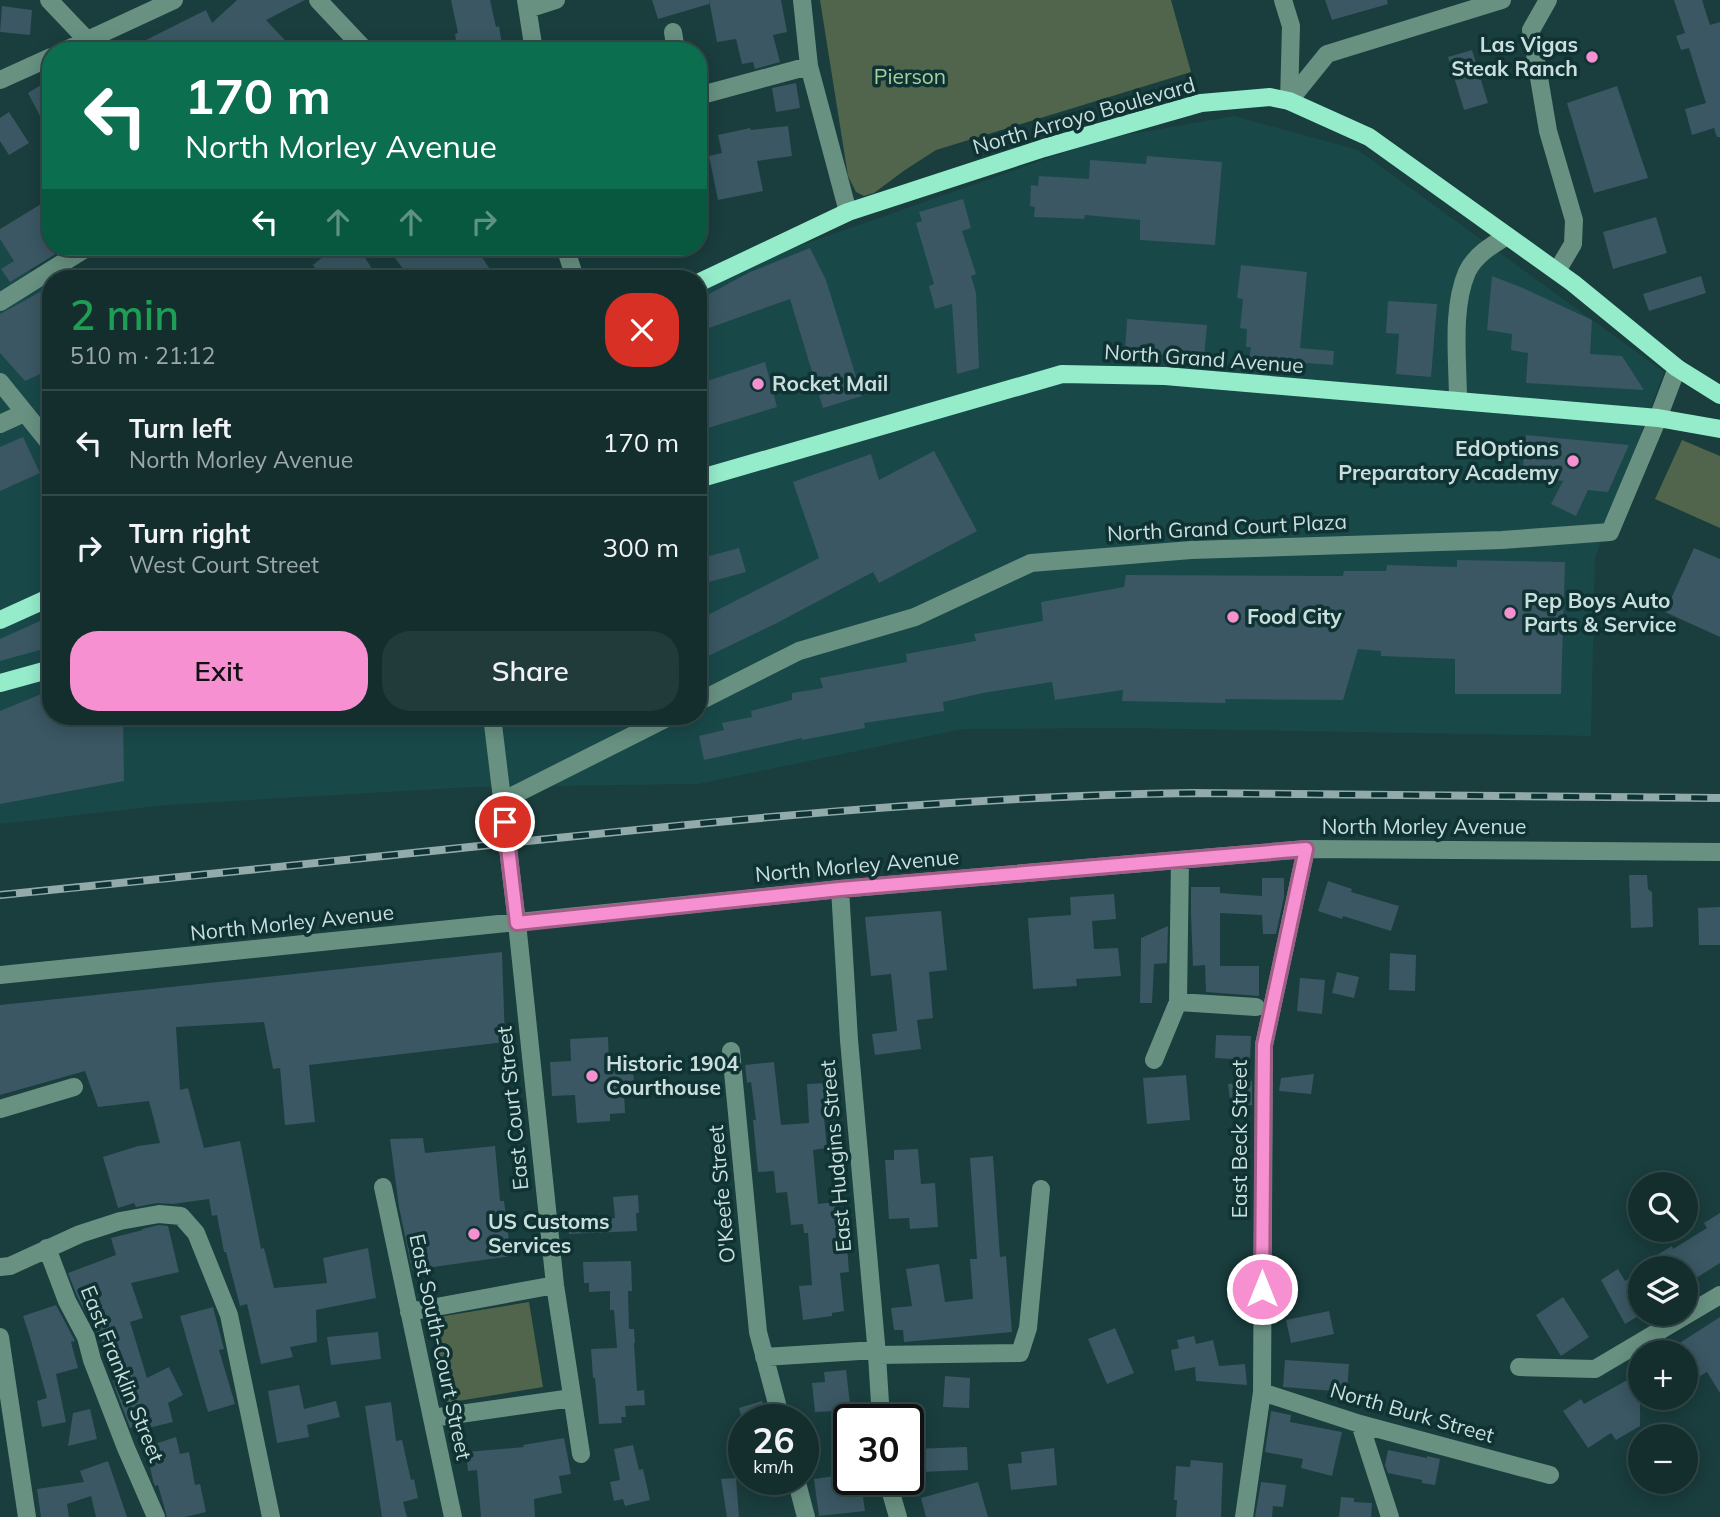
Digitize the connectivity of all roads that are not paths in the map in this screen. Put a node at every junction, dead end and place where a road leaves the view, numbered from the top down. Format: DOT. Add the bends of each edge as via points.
graph roads {
  1 [pos="49,0"];
  2 [pos="174,0"];
  3 [pos="318,0"];
  4 [pos="556,0"];
  5 [pos="802,0"];
  6 [pos="1283,0"];
  7 [pos="1502,0"];
  8 [pos="1548,0"];
  9 [pos="527,5"];
  10 [pos="673,32"];
  11 [pos="87,40"];
  12 [pos="83,42"];
  13 [pos="358,42"];
  14 [pos="533,42"];
  15 [pos="675,42"];
  16 [pos="42,61"];
  17 [pos="809,66"];
  18 [pos="0,80"];
  19 [pos="707,94"];
  20 [pos="1289,101"];
  21 [pos="848,212"];
  22 [pos="1507,236"];
  23 [pos="74,256"];
  24 [pos="51,270"];
  25 [pos="1557,271"];
  26 [pos="42,276"];
  27 [pos="707,279"];
  28 [pos="0,302"];
  29 [pos="1676,368"];
  30 [pos="0,382"];
  31 [pos="1720,395"];
  32 [pos="1458,401"];
  33 [pos="24,413"];
  34 [pos="1658,418"];
  35 [pos="0,424"];
  36 [pos="1720,429"];
  37 [pos="42,434"];
  38 [pos="707,476"];
  39 [pos="42,601"];
  40 [pos="0,620"];
  41 [pos="42,671"];
  42 [pos="0,683"];
  43 [pos="707,697"];
  44 [pos="493,725"];
  45 [pos="653,725"];
  46 [pos="502,801"];
  47 [pos="1306,849"];
  48 [pos="1720,852"];
  49 [pos="1180,860"];
  50 [pos="840,889"];
  51 [pos="517,923"];
  52 [pos="0,975"];
  53 [pos="1178,1002"];
  54 [pos="1256,1007"];
  55 [pos="731,1051"];
  56 [pos="1154,1060"];
  57 [pos="74,1087"];
  58 [pos="0,1109"];
  59 [pos="383,1187"];
  60 [pos="1041,1189"];
  61 [pos="47,1248"];
  62 [pos="0,1267"];
  63 [pos="555,1285"];
  64 [pos="1720,1295"];
  65 [pos="409,1312"];
  66 [pos="0,1337"];
  67 [pos="876,1353"];
  68 [pos="764,1357"];
  69 [pos="1519,1367"];
  70 [pos="1262,1392"];
  71 [pos="572,1398"];
  72 [pos="777,1404"];
  73 [pos="880,1404"];
  74 [pos="432,1418"];
  75 [pos="1360,1424"];
  76 [pos="581,1454"];
  77 [pos="800,1495"];
  78 [pos="892,1495"];
  79 [pos="27,1517"];
  80 [pos="156,1517"];
  81 [pos="271,1517"];
  82 [pos="453,1517"];
  83 [pos="806,1517"];
  84 [pos="898,1517"];
  85 [pos="1244,1517"];
  86 [pos="1390,1517"];
  1 -- 11 [label="street"];
  2 -- 11 [label="street"];
  3 -- 13 [label="street"];
  4 -- 9 [label="street"];
  5 -- 17 [label="street"];
  6 -- 20 [label="street" via="1291,26"];
  7 -- 20 [label="street" via="1327,54"];
  8 -- 25 [label="street" via="1531,30 1548,131 1574,220 1573,243"];
  9 -- 14 [label="street"];
  10 -- 15 [label="street"];
  11 -- 12 [label="street"];
  16 -- 18 [label="street"];
  17 -- 19 [label="street"];
  17 -- 21 [label="street"];
  20 -- 21 [label="main road, North Arroyo Boulevard" via="1270,97 1200,103"];
  20 -- 22 [label="main road, North Arroyo Boulevard" via="1368,137"];
  21 -- 27 [label="main road, North Arroyo Boulevard"];
  22 -- 25 [label="main road, North Arroyo Boulevard"];
  22 -- 32 [label="street" via="1486,248 1468,270 1462,290"];
  23 -- 24 [label="street"];
  25 -- 29 [label="main road, North Arroyo Boulevard"];
  26 -- 28 [label="street"];
  29 -- 31 [label="main road, North Arroyo Boulevard"];
  29 -- 34 [label="street, North Grand Court Plaza"];
  30 -- 33 [label="street"];
  32 -- 34 [label="main road, North Grand Avenue"];
  32 -- 38 [label="main road, North Grand Avenue" via="1165,376 1062,374"];
  33 -- 35 [label="street"];
  33 -- 37 [label="street"];
  34 -- 36 [label="main road, North Grand Avenue"];
  34 -- 43 [label="street, North Grand Court Plaza" via="1610,532 1191,550 1031,563 915,617 799,651"];
  39 -- 40 [label="main road"];
  41 -- 42 [label="main road"];
  44 -- 46 [label="street, East Court Street"];
  45 -- 46 [label="street"];
  46 -- 51 [label="street, East Court Street"];
  47 -- 48 [label="street, North Morley Avenue"];
  47 -- 49 [label="street, North Morley Avenue"];
  47 -- 70 [label="street, East Beck Street" via="1264,1045"];
  49 -- 50 [label="street, North Morley Avenue"];
  49 -- 53 [label="street"];
  50 -- 51 [label="street, North Morley Avenue"];
  50 -- 67 [label="street, East Hudgins Street"];
  51 -- 52 [label="street, North Morley Avenue"];
  51 -- 63 [label="street, East Court Street"];
  53 -- 54 [label="street"];
  53 -- 56 [label="street"];
  55 -- 68 [label="street, O'Keefe Street"];
  57 -- 58 [label="street"];
  59 -- 65 [label="street, East South-Court Street"];
  60 -- 67 [label="street" via="1028,1328 1020,1353"];
  61 -- 62 [label="street"];
  61 -- 80 [label="street, East Franklin Street"];
  61 -- 81 [label="street" via="120,1221 159,1214 181,1216 196,1233 229,1315"];
  63 -- 65 [label="street"];
  63 -- 71 [label="street, East Court Street"];
  64 -- 69 [label="street" via="1595,1369"];
  65 -- 74 [label="street, East South-Court Street"];
  66 -- 79 [label="street"];
  67 -- 68 [label="street"];
  67 -- 73 [label="street, East Hudgins Street"];
  68 -- 72 [label="street, O'Keefe Street"];
  70 -- 75 [label="street, North Burk Street"];
  70 -- 75 [label="street, North Burk Street" via="1550,1475"];
  70 -- 85 [label="street, East Beck Street"];
  71 -- 74 [label="street"];
  71 -- 76 [label="street, East Court Street"];
  74 -- 82 [label="street, East South-Court Street"];
  75 -- 86 [label="street"];
  77 -- 83 [label="street"];
  78 -- 84 [label="street"];
}
